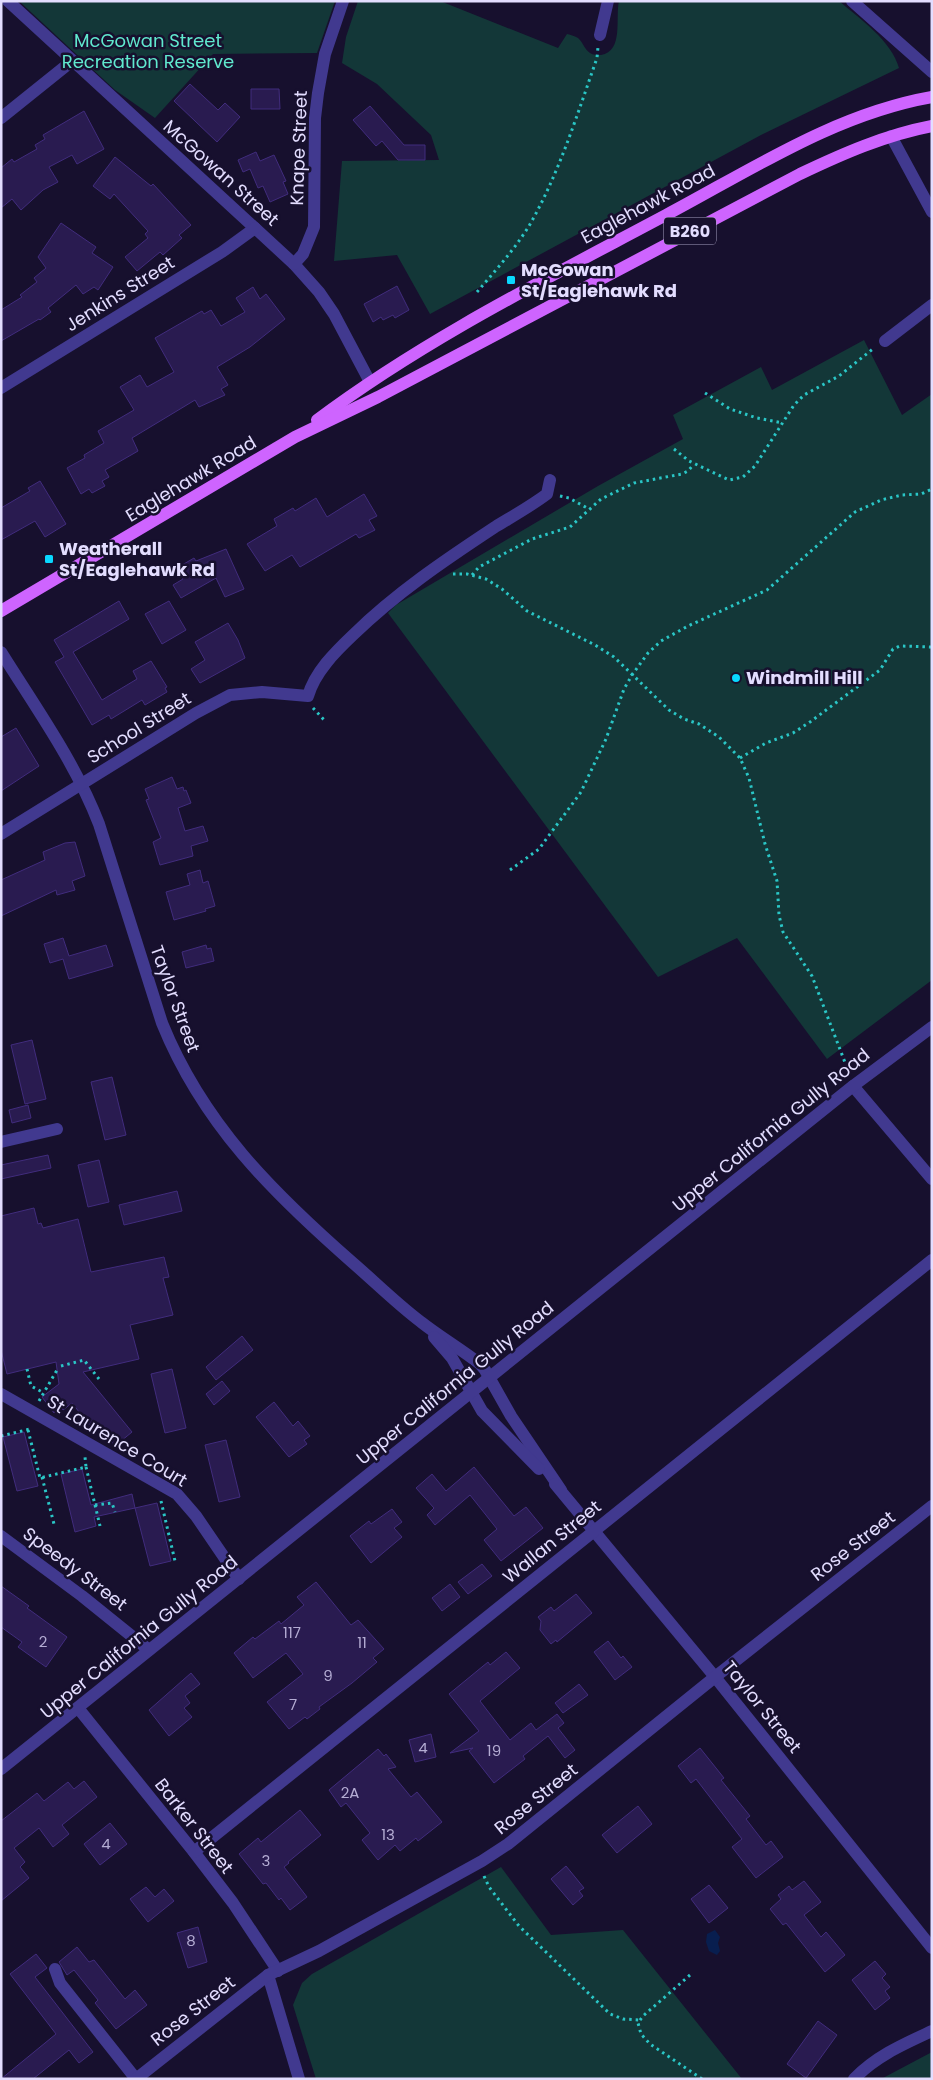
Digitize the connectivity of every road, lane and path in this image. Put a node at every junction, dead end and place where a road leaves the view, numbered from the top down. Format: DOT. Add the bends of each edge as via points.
graph roads {
  1 [pos="8,1"];
  2 [pos="343,1"];
  3 [pos="608,1"];
  4 [pos="852,1"];
  5 [pos="600,35"];
  6 [pos="72,61"];
  7 [pos="932,72"];
  8 [pos="932,97"];
  9 [pos="1,118"];
  10 [pos="932,126"];
  11 [pos="891,136"];
  12 [pos="932,212"];
  13 [pos="255,228"];
  14 [pos="294,264"];
  15 [pos="477,292"];
  16 [pos="932,305"];
  17 [pos="885,341"];
  18 [pos="370,382"];
  19 [pos="1,388"];
  20 [pos="706,393"];
  21 [pos="378,397"];
  22 [pos="783,423"];
  23 [pos="295,437"];
  24 [pos="674,450"];
  25 [pos="694,464"];
  26 [pos="550,480"];
  27 [pos="932,489"];
  28 [pos="547,494"];
  29 [pos="588,509"];
  30 [pos="472,574"];
  31 [pos="446,575"];
  32 [pos="1,611"];
  33 [pos="932,647"];
  34 [pos="1,652"];
  35 [pos="632,675"];
  36 [pos="740,758"];
  37 [pos="82,784"];
  38 [pos="1,834"];
  39 [pos="510,870"];
  40 [pos="932,1026"];
  41 [pos="854,1086"];
  42 [pos="57,1129"];
  43 [pos="1,1142"];
  44 [pos="932,1179"];
  45 [pos="932,1260"];
  46 [pos="421,1322"];
  47 [pos="61,1366"];
  48 [pos="27,1369"];
  49 [pos="57,1370"];
  50 [pos="99,1378"];
  51 [pos="490,1378"];
  52 [pos="471,1392"];
  53 [pos="44,1393"];
  54 [pos="1,1394"];
  55 [pos="33,1412"];
  56 [pos="47,1420"];
  57 [pos="28,1430"];
  58 [pos="1,1436"];
  59 [pos="88,1452"];
  60 [pos="86,1466"];
  61 [pos="42,1477"];
  62 [pos="163,1486"];
  63 [pos="561,1490"];
  64 [pos="95,1505"];
  65 [pos="932,1506"];
  66 [pos="115,1512"];
  67 [pos="54,1524"];
  68 [pos="100,1526"];
  69 [pos="594,1530"];
  70 [pos="1,1536"];
  71 [pos="175,1561"];
  72 [pos="238,1580"];
  73 [pos="150,1650"];
  74 [pos="715,1677"];
  75 [pos="78,1708"];
  76 [pos="1,1769"];
  77 [pos="194,1852"];
  78 [pos="482,1861"];
  79 [pos="932,1948"];
  80 [pos="54,1968"];
  81 [pos="273,1973"];
  82 [pos="690,1975"];
  83 [pos="640,2020"];
  84 [pos="932,2031"];
  85 [pos="136,2079"];
  86 [pos="299,2079"];
  87 [pos="702,2079"];
  88 [pos="854,2079"];
  1 -- 6 [label="street, McGowan Street"];
  2 -- 14 [label="street, Knape Street" via="325,54 318,93 314,227 306,248"];
  3 -- 5 [label="street"];
  4 -- 7 [label="street"];
  5 -- 15 [label="path" via="597,58 570,137 537,211 520,239"];
  6 -- 9 [label="street"];
  6 -- 13 [label="street, McGowan Street"];
  8 -- 18 [label="main road, Eaglehawk Road / B260" via="844,123 794,146 501,305"];
  10 -- 11 [label="main road, Eaglehawk Road / B260"];
  11 -- 12 [label="street"];
  11 -- 21 [label="main road, Eaglehawk Road / B260" via="792,178"];
  13 -- 14 [label="street, McGowan Street"];
  13 -- 19 [label="street, Jenkins Street" via="222,252"];
  14 -- 18 [label="street, McGowan Street" via="334,314"];
  16 -- 17 [label="street"];
  17 -- 22 [label="path" via="839,376 804,395"];
  18 -- 21 [label="main road, McGowan Street"];
  18 -- 23 [label="main road, Eaglehawk Road / B260"];
  20 -- 22 [label="path" via="730,408"];
  21 -- 23 [label="main road, Eaglehawk Road / B260"];
  22 -- 25 [label="path" via="756,466 743,477 729,480"];
  23 -- 32 [label="main road, Eaglehawk Road / B260"];
  24 -- 25 [label="path"];
  25 -- 29 [label="path" via="682,474 634,483"];
  26 -- 28 [label="street"];
  27 -- 35 [label="path" via="921,494 882,500 855,512 767,590 661,641"];
  28 -- 29 [label="path" via="569,498"];
  28 -- 37 [label="street, School Street" via="417,580 376,613 338,650 319,674 308,696 256,692 230,695"];
  29 -- 30 [label="path" via="570,527 532,539 478,567"];
  30 -- 31 [label="path"];
  30 -- 35 [label="path" via="494,583 538,618 595,645 614,657"];
  33 -- 36 [label="path" via="900,646 893,649 880,670 810,722"];
  34 -- 37 [label="street, Taylor Street"];
  35 -- 36 [label="path" via="669,710 719,736"];
  35 -- 39 [label="path" via="581,792 539,848"];
  36 -- 41 [label="path" via="749,778 764,844 777,881 783,932 812,976"];
  37 -- 38 [label="street, School Street"];
  37 -- 46 [label="street, Taylor Street" via="99,824 162,1023 174,1054 209,1113 267,1183 324,1238"];
  40 -- 41 [label="street, Upper California Gully Road"];
  41 -- 44 [label="street"];
  41 -- 51 [label="street, Upper California Gully Road"];
  42 -- 43 [label="street"];
  45 -- 69 [label="street, Wallan Street"];
  46 -- 51 [label="street, Taylor Street" via="480,1364"];
  46 -- 52 [label="street, Taylor Street" via="452,1358"];
  47 -- 50 [label="path" via="84,1360"];
  48 -- 53 [label="path" via="31,1386"];
  49 -- 53 [label="path"];
  51 -- 52 [label="street, Upper California Gully Road"];
  51 -- 63 [label="street, Taylor Street" via="507,1410"];
  52 -- 63 [label="street, Taylor Street" via="482,1411"];
  52 -- 72 [label="street, Upper California Gully Road"];
  53 -- 55 [label="path"];
  54 -- 55 [label="street, St Laurence Court"];
  55 -- 56 [label="street, St Laurence Court"];
  56 -- 57 [label="path" via="43,1426"];
  56 -- 62 [label="street, St Laurence Court"];
  57 -- 58 [label="path"];
  57 -- 61 [label="path"];
  59 -- 60 [label="path" via="84,1459"];
  60 -- 61 [label="path"];
  60 -- 64 [label="path"];
  61 -- 67 [label="path"];
  62 -- 71 [label="path" via="160,1495"];
  62 -- 72 [label="street, St Laurence Court" via="186,1503"];
  63 -- 69 [label="street, Taylor Street"];
  64 -- 66 [label="path" via="112,1502"];
  64 -- 68 [label="path"];
  65 -- 74 [label="street, Rose Street"];
  69 -- 74 [label="street, Taylor Street"];
  69 -- 77 [label="street, Wallan Street"];
  70 -- 73 [label="street, Speedy Street"];
  72 -- 73 [label="street, Upper California Gully Road"];
  73 -- 75 [label="street, Upper California Gully Road"];
  74 -- 78 [label="street, Rose Street" via="521,1834"];
  74 -- 79 [label="street, Taylor Street"];
  75 -- 76 [label="street, Upper California Gully Road"];
  75 -- 77 [label="street, Barker Street"];
  77 -- 81 [label="street, Barker Street" via="232,1903"];
  78 -- 81 [label="street, Rose Street"];
  78 -- 83 [label="path" via="488,1887 519,1926 610,2014"];
  80 -- 85 [label="street" via="60,1983"];
  81 -- 85 [label="street, Rose Street"];
  81 -- 86 [label="street, Barker Street"];
  82 -- 83 [label="path"];
  83 -- 87 [label="path" via="641,2034 650,2044"];
  84 -- 88 [label="street" via="885,2054"];
}
